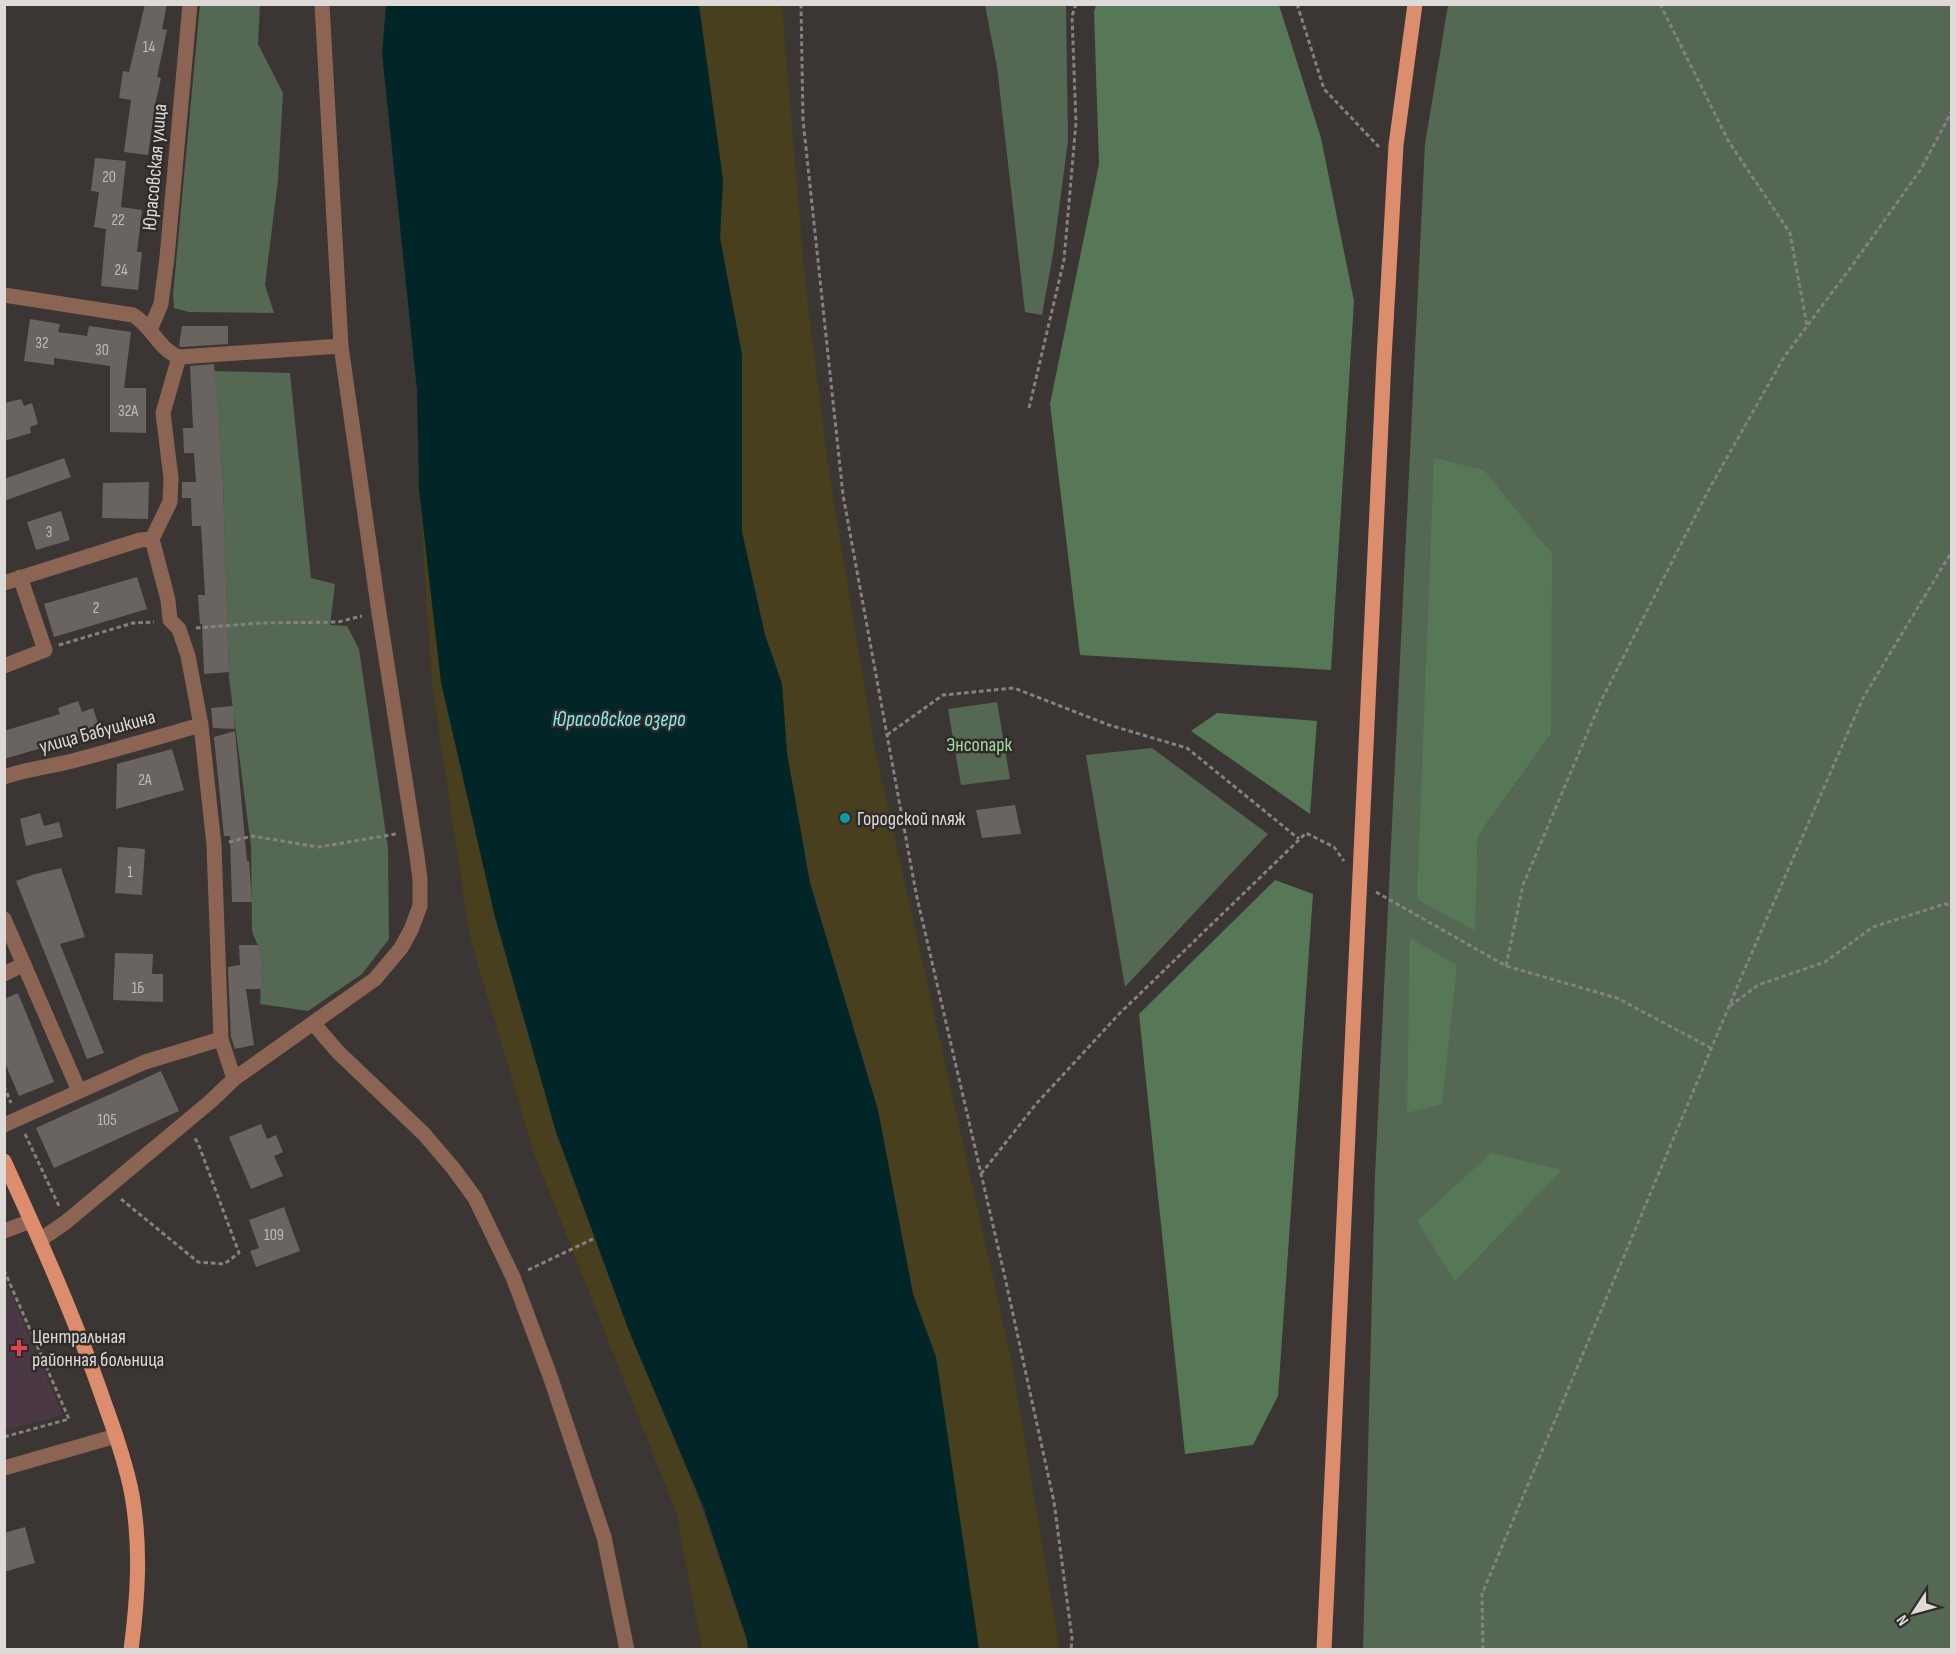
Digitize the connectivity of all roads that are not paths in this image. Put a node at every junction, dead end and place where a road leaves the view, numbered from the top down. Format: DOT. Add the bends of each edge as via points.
graph roads {
  1 [pos="190,4"];
  2 [pos="322,4"];
  3 [pos="1415,4"];
  4 [pos="4,295"];
  5 [pos="150,330"];
  6 [pos="341,346"];
  7 [pos="179,357"];
  8 [pos="152,538"];
  9 [pos="20,577"];
  10 [pos="4,584"];
  11 [pos="4,666"];
  12 [pos="201,725"];
  13 [pos="4,777"];
  14 [pos="4,919"];
  15 [pos="24,964"];
  16 [pos="4,974"];
  17 [pos="313,1023"];
  18 [pos="221,1039"];
  19 [pos="234,1079"];
  20 [pos="79,1091"];
  21 [pos="11,1122"];
  22 [pos="4,1161"];
  23 [pos="32,1221"];
  24 [pos="4,1231"];
  25 [pos="40,1240"];
  26 [pos="116,1436"];
  27 [pos="4,1468"];
  28 [pos="131,1650"];
  29 [pos="627,1650"];
  30 [pos="1324,1650"];
  1 -- 5 [label="street, Юрасовская улица" via="167,257 161,304"];
  2 -- 6 [label="street"];
  3 -- 30 [label="main road" via="1395,164"];
  4 -- 5 [label="street" via="133,315"];
  5 -- 7 [label="street" via="169,354"];
  6 -- 7 [label="street"];
  6 -- 17 [label="street" via="420,879 420,906 411,930 390,964"];
  7 -- 8 [label="street" via="163,412 170,502"];
  8 -- 9 [label="street"];
  8 -- 12 [label="street" via="175,625 188,656"];
  9 -- 10 [label="street"];
  9 -- 11 [label="street" via="45,650"];
  12 -- 13 [label="street, улица Бабушкина"];
  12 -- 18 [label="street" via="214,845"];
  14 -- 15 [label="street"];
  15 -- 16 [label="street"];
  15 -- 20 [label="street"];
  17 -- 19 [label="street"];
  17 -- 29 [label="street" via="424,1134 475,1198 513,1277 550,1376 604,1537"];
  18 -- 19 [label="street"];
  18 -- 20 [label="street" via="145,1062"];
  19 -- 25 [label="street"];
  20 -- 21 [label="street"];
  22 -- 23 [label="main road"];
  23 -- 24 [label="street"];
  23 -- 25 [label="main road"];
  25 -- 26 [label="main road" via="91,1363"];
  26 -- 27 [label="street"];
  26 -- 28 [label="main road" via="132,1493 138,1543"];
}
